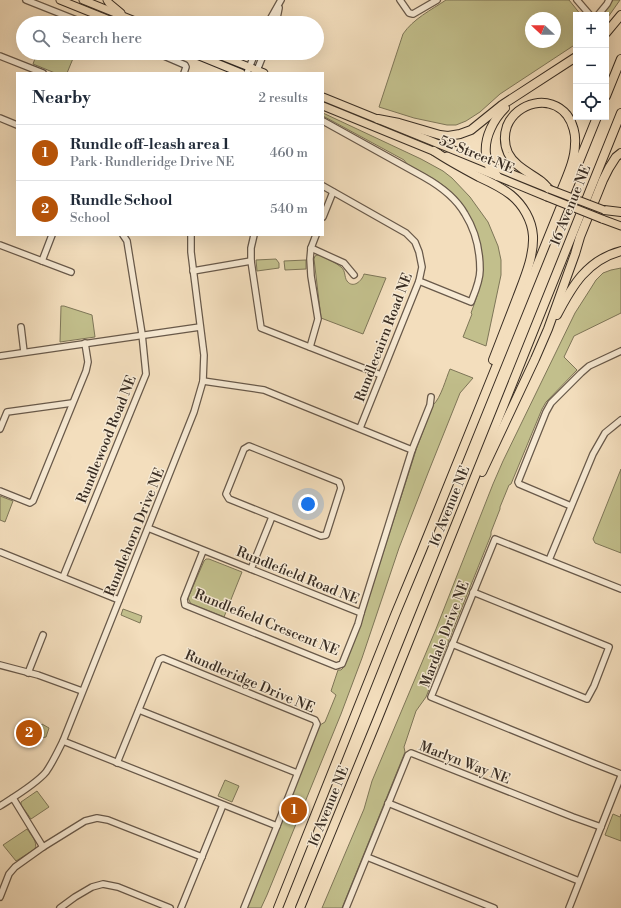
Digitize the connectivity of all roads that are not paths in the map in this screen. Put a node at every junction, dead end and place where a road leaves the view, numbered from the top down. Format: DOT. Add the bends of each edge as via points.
graph roads {
  1 [pos="26,0"];
  2 [pos="60,0"];
  3 [pos="83,0"];
  4 [pos="107,0"];
  5 [pos="400,0"];
  6 [pos="437,0"];
  7 [pos="577,0"];
  8 [pos="609,0"];
  9 [pos="94,2"];
  10 [pos="280,3"];
  11 [pos="90,12"];
  12 [pos="587,12"];
  13 [pos="600,12"];
  14 [pos="621,15"];
  15 [pos="66,16"];
  16 [pos="100,16"];
  17 [pos="124,16"];
  18 [pos="125,16"];
  19 [pos="272,16"];
  20 [pos="277,16"];
  21 [pos="609,29"];
  22 [pos="0,56"];
  23 [pos="573,59"];
  24 [pos="621,59"];
  25 [pos="173,60"];
  26 [pos="209,60"];
  27 [pos="228,60"];
  28 [pos="252,60"];
  29 [pos="262,60"];
  30 [pos="248,70"];
  31 [pos="40,72"];
  32 [pos="184,72"];
  33 [pos="239,72"];
  34 [pos="259,72"];
  35 [pos="609,89"];
  36 [pos="324,97"];
  37 [pos="516,97"];
  38 [pos="324,106"];
  39 [pos="621,113"];
  40 [pos="0,118"];
  41 [pos="378,119"];
  42 [pos="596,120"];
  43 [pos="324,122"];
  44 [pos="16,125"];
  45 [pos="434,151"];
  46 [pos="621,153"];
  47 [pos="489,164"];
  48 [pos="497,176"];
  49 [pos="324,187"];
  50 [pos="333,192"];
  51 [pos="548,193"];
  52 [pos="604,210"];
  53 [pos="621,212"];
  54 [pos="324,214"];
  55 [pos="621,217"];
  56 [pos="621,226"];
  57 [pos="52,236"];
  58 [pos="123,236"];
  59 [pos="191,236"];
  60 [pos="254,236"];
  61 [pos="316,236"];
  62 [pos="0,245"];
  63 [pos="311,248"];
  64 [pos="621,251"];
  65 [pos="42,261"];
  66 [pos="251,261"];
  67 [pos="193,271"];
  68 [pos="71,272"];
  69 [pos="354,275"];
  70 [pos="419,282"];
  71 [pos="526,291"];
  72 [pos="21,327"];
  73 [pos="200,327"];
  74 [pos="548,329"];
  75 [pos="142,334"];
  76 [pos="85,343"];
  77 [pos="310,347"];
  78 [pos="621,351"];
  79 [pos="24,352"];
  80 [pos="0,356"];
  81 [pos="381,375"];
  82 [pos="203,381"];
  83 [pos="431,396"];
  84 [pos="72,403"];
  85 [pos="621,420"];
  86 [pos="360,428"];
  87 [pos="0,429"];
  88 [pos="412,450"];
  89 [pos="460,455"];
  90 [pos="0,491"];
  91 [pos="571,506"];
  92 [pos="459,515"];
  93 [pos="272,517"];
  94 [pos="148,528"];
  95 [pos="203,551"];
  96 [pos="0,552"];
  97 [pos="549,560"];
  98 [pos="251,569"];
  99 [pos="64,577"];
  100 [pos="621,589"];
  101 [pos="473,592"];
  102 [pos="119,600"];
  103 [pos="361,613"];
  104 [pos="42,635"];
  105 [pos="452,644"];
  106 [pos="0,665"];
  107 [pos="28,673"];
  108 [pos="82,691"];
  109 [pos="139,710"];
  110 [pos="63,741"];
  111 [pos="118,762"];
  112 [pos="298,773"];
  113 [pos="621,775"];
  114 [pos="13,798"];
  115 [pos="388,803"];
  116 [pos="224,805"];
  117 [pos="0,806"];
  118 [pos="277,826"];
  119 [pos="601,827"];
  120 [pos="43,847"];
  121 [pos="202,857"];
  122 [pos="367,857"];
  123 [pos="580,881"];
  124 [pos="0,897"];
  125 [pos="60,908"];
  126 [pos="170,908"];
  127 [pos="181,908"];
  128 [pos="244,908"];
  129 [pos="278,908"];
  130 [pos="300,908"];
  131 [pos="346,908"];
  132 [pos="494,908"];
  133 [pos="569,908"];
  1 -- 15 [label="street"];
  2 -- 11 [label="main road"];
  3 -- 9 [label="main road"];
  4 -- 18 [label="main road"];
  5 -- 6 [label="street" via="409,13 413,14"];
  7 -- 12 [label="street"];
  8 -- 13 [label="street"];
  9 -- 11 [label="street"];
  9 -- 17 [label="main road"];
  10 -- 19 [label="street"];
  10 -- 20 [label="street"];
  11 -- 16 [label="main road"];
  14 -- 21 [label="highway"];
  22 -- 31 [label="street"];
  23 -- 37 [label="highway"];
  24 -- 35 [label="highway"];
  25 -- 32 [label="street" via="185,65"];
  26 -- 33 [label="main road"];
  27 -- 30 [label="main road"];
  28 -- 30 [label="street"];
  29 -- 34 [label="street"];
  30 -- 34 [label="main road"];
  36 -- 41 [label="main road, 52 Street NE"];
  37 -- 41 [label="highway" via="471,130 454,136 440,135"];
  37 -- 47 [label="highway" via="499,115 489,133 486,150"];
  38 -- 45 [label="main road, 52 Street NE"];
  39 -- 92 [label="highway, 16 Avenue NE"];
  40 -- 44 [label="street"];
  41 -- 47 [label="main road, 52 Street NE"];
  42 -- 71 [label="highway, 16 Avenue NE"];
  43 -- 70 [label="street" via="438,186 465,214 474,232 480,270 471,302"];
  45 -- 48 [label="main road, 52 Street NE"];
  45 -- 89 [label="highway" via="511,195 525,211 533,237 525,277 464,438"];
  46 -- 74 [label="highway" via="609,168 600,187"];
  47 -- 48 [label="highway"];
  47 -- 51 [label="main road, 52 Street NE"];
  48 -- 51 [label="main road, 52 Street NE"];
  49 -- 50 [label="street, Rundlecairn Road NE"];
  50 -- 54 [label="street"];
  50 -- 70 [label="street, Rundlecairn Road NE" via="406,233 415,242 422,267"];
  51 -- 52 [label="main road, 52 Street NE, bridge"];
  51 -- 56 [label="main road, 52 Street NE, bridge"];
  51 -- 71 [label="highway" via="538,179 515,163 508,154 505,141 506,129 511,118 530,104 547,103 563,111 573,127 575,145 573,159"];
  52 -- 53 [label="highway"];
  52 -- 55 [label="main road, 52 Street NE"];
  57 -- 65 [label="street"];
  58 -- 75 [label="street, Rundlewood Road NE" via="127,241"];
  59 -- 67 [label="street, Rundlehorn Drive NE"];
  60 -- 66 [label="street"];
  61 -- 63 [label="street"];
  62 -- 65 [label="street"];
  63 -- 69 [label="street" via="344,263"];
  63 -- 77 [label="street" via="311,276 318,319"];
  64 -- 74 [label="highway" via="591,265 571,290"];
  65 -- 68 [label="street"];
  66 -- 67 [label="street"];
  66 -- 77 [label="street" via="261,328"];
  67 -- 73 [label="street, Rundlehorn Drive NE"];
  70 -- 81 [label="street, Rundlecairn Road NE"];
  71 -- 89 [label="highway, 16 Avenue NE"];
  72 -- 79 [label="street"];
  73 -- 75 [label="street"];
  73 -- 82 [label="street, Rundlehorn Drive NE" via="204,355"];
  74 -- 92 [label="highway" via="470,499"];
  75 -- 76 [label="street"];
  75 -- 99 [label="street, Rundlewood Road NE" via="146,374"];
  76 -- 79 [label="street"];
  76 -- 84 [label="street" via="88,362"];
  77 -- 81 [label="street"];
  78 -- 91 [label="street" via="589,366 551,403 518,482"];
  79 -- 80 [label="street"];
  81 -- 86 [label="street, Rundlecairn Road NE"];
  82 -- 86 [label="street" via="264,390"];
  82 -- 94 [label="street, Rundlehorn Drive NE" via="194,412"];
  83 -- 88 [label="street, Rundlefield Road NE" via="430,406"];
  84 -- 87 [label="street" via="7,412"];
  84 -- 90 [label="street" via="33,501 30,503"];
  85 -- 91 [label="street" via="605,433 593,454"];
  86 -- 88 [label="street"];
  88 -- 103 [label="street, Rundlefield Road NE"];
  89 -- 129 [label="highway, 16 Avenue NE"];
  91 -- 97 [label="street"];
  92 -- 130 [label="highway, 16 Avenue NE"];
  93 -- 93 [label="street" via="322,536 326,534 341,488 339,482 249,446 244,449 226,494 229,499"];
  93 -- 98 [label="street"];
  94 -- 95 [label="street, Rundlefield Road NE"];
  94 -- 102 [label="street, Rundlehorn Drive NE"];
  95 -- 98 [label="street, Rundlefield Road NE"];
  95 -- 103 [label="street, Rundlefield Crescent NE" via="184,599 185,605 336,666 342,664"];
  96 -- 99 [label="street"];
  97 -- 100 [label="street, Mardale Drive NE"];
  97 -- 101 [label="street, Mardale Drive NE" via="495,539"];
  98 -- 103 [label="street, Rundlefield Road NE"];
  99 -- 102 [label="street"];
  101 -- 105 [label="street, Mardale Drive NE"];
  101 -- 105 [label="street" via="609,647 594,686 587,699"];
  102 -- 108 [label="street, Rundlehorn Drive NE"];
  104 -- 107 [label="street"];
  105 -- 113 [label="street, Mardale Drive NE" via="431,697"];
  106 -- 107 [label="street"];
  107 -- 108 [label="street"];
  108 -- 110 [label="street, Rundlehorn Drive NE"];
  109 -- 111 [label="street, Rundleridge Drive NE"];
  109 -- 112 [label="street"];
  109 -- 112 [label="street, Rundleridge Drive NE" via="158,660 163,658 198,671 316,720 317,724"];
  110 -- 111 [label="street"];
  110 -- 114 [label="street, Rundlehorn Drive NE" via="45,773"];
  111 -- 116 [label="street"];
  112 -- 118 [label="street, Rundleridge Drive NE"];
  113 -- 119 [label="street"];
  114 -- 117 [label="street, Rundlehorn Drive NE"];
  114 -- 120 [label="street"];
  115 -- 119 [label="street, Marlyn Way NE" via="411,753"];
  115 -- 122 [label="street, Marlyn Way NE"];
  115 -- 123 [label="street"];
  116 -- 118 [label="street"];
  116 -- 121 [label="street"];
  118 -- 128 [label="street, Rundleridge Drive NE"];
  119 -- 123 [label="street"];
  120 -- 121 [label="street" via="85,821 97,818"];
  120 -- 124 [label="street" via="15,867 9,874"];
  121 -- 127 [label="street"];
  122 -- 131 [label="street, Marlyn Way NE"];
  122 -- 132 [label="street"];
  123 -- 133 [label="street"];
  125 -- 126 [label="street" via="92,887 103,884 118,887"];
}
